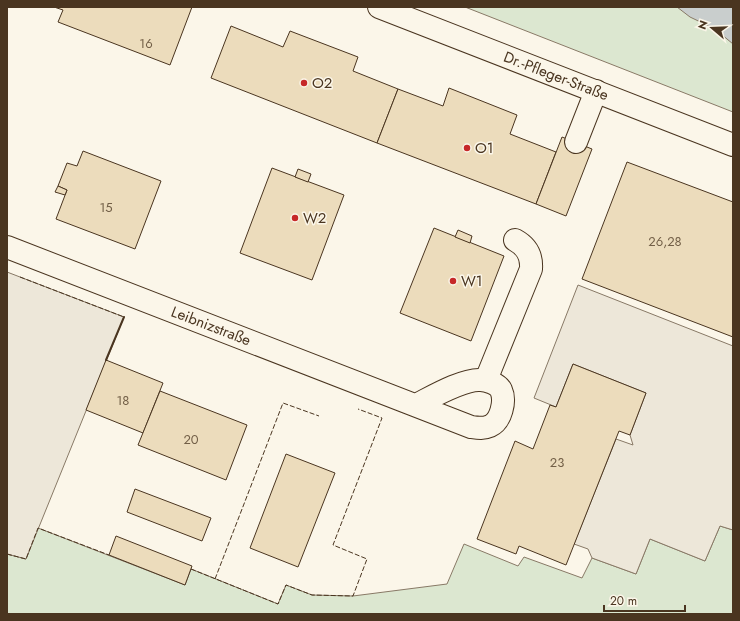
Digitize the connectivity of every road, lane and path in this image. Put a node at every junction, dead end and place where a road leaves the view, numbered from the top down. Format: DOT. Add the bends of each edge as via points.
graph roads {
  1 [pos="379,7"];
  2 [pos="596,91"];
  3 [pos="576,142"];
  4 [pos="733,144"];
  5 [pos="515,240"];
  6 [pos="7,247"];
  7 [pos="486,380"];
  8 [pos="416,405"];
  1 -- 2 [label="street, Dr.-Pfleger-Straße"];
  2 -- 3 [label="street"];
  2 -- 4 [label="street, Dr.-Pfleger-Straße"];
  5 -- 7 [label="street" via="527,249 531,269"];
  6 -- 8 [label="street, Leibnizstraße"];
  7 -- 8 [label="street" via="471,381 454,387"];
  7 -- 8 [label="street, Leibnizstraße" via="501,390 503,399 502,409 491,426 471,427"];
}
